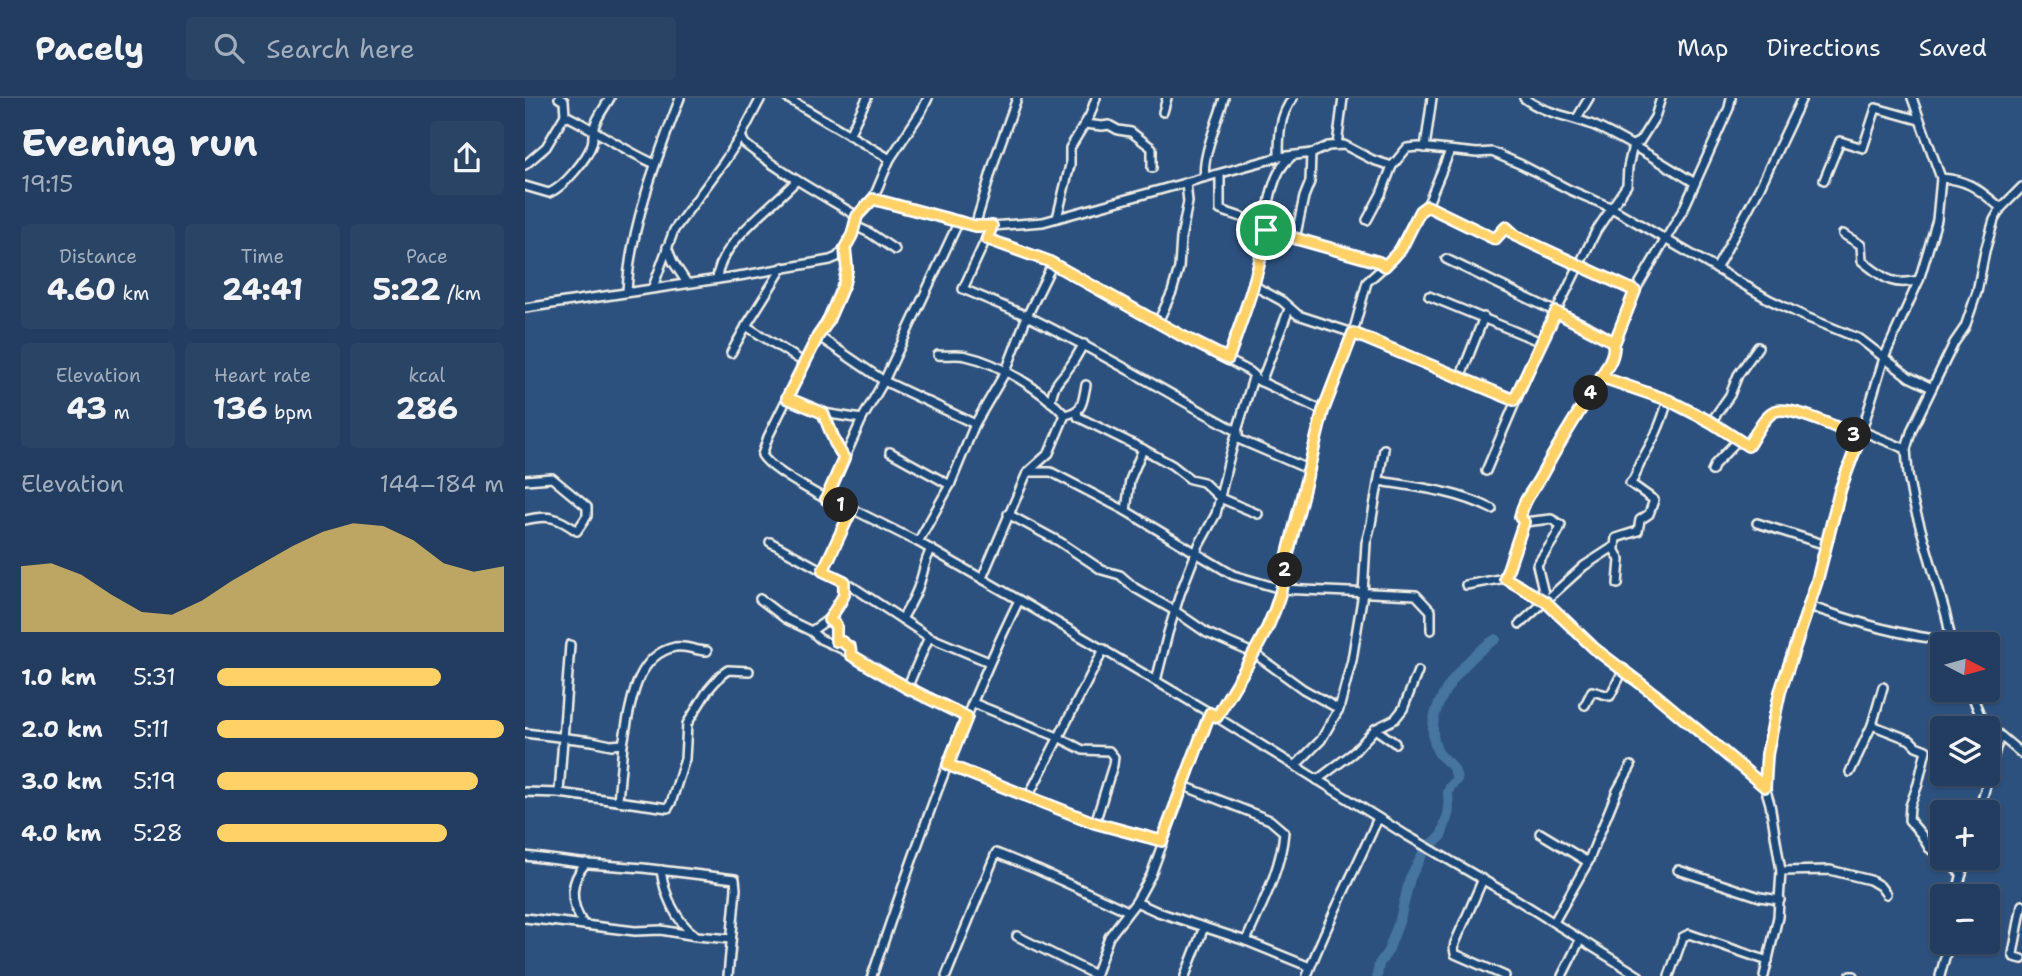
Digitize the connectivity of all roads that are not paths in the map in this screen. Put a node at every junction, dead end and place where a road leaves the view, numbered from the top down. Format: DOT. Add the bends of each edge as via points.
graph roads {
  1 [pos="610,98"];
  2 [pos="680,98"];
  3 [pos="761,98"];
  4 [pos="789,98"];
  5 [pos="867,98"];
  6 [pos="928,98"];
  7 [pos="1017,98"];
  8 [pos="1095,98"];
  9 [pos="1167,98"];
  10 [pos="1224,98"];
  11 [pos="1293,98"];
  12 [pos="1343,98"];
  13 [pos="1432,98"];
  14 [pos="1524,98"];
  15 [pos="1589,98"];
  16 [pos="1661,98"];
  17 [pos="1731,98"];
  18 [pos="1802,98"];
  19 [pos="1912,98"];
  20 [pos="563,99"];
  21 [pos="1163,112"];
  22 [pos="565,115"];
  23 [pos="1577,118"];
  24 [pos="1919,120"];
  25 [pos="1085,124"];
  26 [pos="593,129"];
  27 [pos="849,135"];
  28 [pos="741,136"];
  29 [pos="1337,145"];
  30 [pos="1633,145"];
  31 [pos="1425,148"];
  32 [pos="1450,151"];
  33 [pos="1311,153"];
  34 [pos="1292,156"];
  35 [pos="890,159"];
  36 [pos="1276,159"];
  37 [pos="655,164"];
  38 [pos="525,165"];
  39 [pos="1392,166"];
  40 [pos="1152,168"];
  41 [pos="1220,174"];
  42 [pos="1205,177"];
  43 [pos="1941,178"];
  44 [pos="1276,179"];
  45 [pos="1823,180"];
  46 [pos="796,181"];
  47 [pos="1186,183"];
  48 [pos="1695,183"];
  49 [pos="525,186"];
  50 [pos="2022,187"];
  51 [pos="873,199"];
  52 [pos="1427,206"];
  53 [pos="1610,208"];
  54 [pos="2001,208"];
  55 [pos="857,216"];
  56 [pos="1057,218"];
  57 [pos="1367,220"];
  58 [pos="959,221"];
  59 [pos="855,226"];
  60 [pos="975,226"];
  61 [pos="992,226"];
  62 [pos="1266,229"];
  63 [pos="1843,234"];
  64 [pos="1665,238"];
  65 [pos="987,239"];
  66 [pos="1295,239"];
  67 [pos="667,247"];
  68 [pos="845,248"];
  69 [pos="895,250"];
  70 [pos="1446,259"];
  71 [pos="1053,263"];
  72 [pos="1385,266"];
  73 [pos="1578,266"];
  74 [pos="783,267"];
  75 [pos="1716,269"];
  76 [pos="717,279"];
  77 [pos="1919,280"];
  78 [pos="687,283"];
  79 [pos="1254,284"];
  80 [pos="653,287"];
  81 [pos="1635,291"];
  82 [pos="627,292"];
  83 [pos="1429,296"];
  84 [pos="525,308"];
  85 [pos="1289,309"];
  86 [pos="1556,312"];
  87 [pos="1027,316"];
  88 [pos="1484,317"];
  89 [pos="1158,321"];
  90 [pos="746,326"];
  91 [pos="1353,333"];
  92 [pos="818,336"];
  93 [pos="1541,342"];
  94 [pos="1084,344"];
  95 [pos="1614,344"];
  96 [pos="1758,348"];
  97 [pos="731,353"];
  98 [pos="938,355"];
  99 [pos="1228,359"];
  100 [pos="1884,359"];
  101 [pos="805,363"];
  102 [pos="1006,371"];
  103 [pos="1601,377"];
  104 [pos="1460,378"];
  105 [pos="1257,380"];
  106 [pos="884,381"];
  107 [pos="1086,386"];
  108 [pos="1932,388"];
  109 [pos="787,398"];
  110 [pos="1668,400"];
  111 [pos="1051,402"];
  112 [pos="1077,411"];
  113 [pos="1323,411"];
  114 [pos="823,413"];
  115 [pos="1065,415"];
  116 [pos="862,419"];
  117 [pos="1711,422"];
  118 [pos="975,424"];
  119 [pos="1237,431"];
  120 [pos="1861,434"];
  121 [pos="1738,440"];
  122 [pos="1143,449"];
  123 [pos="1384,449"];
  124 [pos="1906,449"];
  125 [pos="890,452"];
  126 [pos="844,458"];
  127 [pos="1310,470"];
  128 [pos="1486,471"];
  129 [pos="1712,471"];
  130 [pos="1028,472"];
  131 [pos="525,480"];
  132 [pos="1379,481"];
  133 [pos="950,485"];
  134 [pos="1220,498"];
  135 [pos="826,499"];
  136 [pos="852,509"];
  137 [pos="1492,509"];
  138 [pos="1126,511"];
  139 [pos="1008,514"];
  140 [pos="1258,514"];
  141 [pos="525,520"];
  142 [pos="1524,522"];
  143 [pos="1757,523"];
  144 [pos="770,542"];
  145 [pos="918,542"];
  146 [pos="1826,545"];
  147 [pos="1615,546"];
  148 [pos="931,549"];
  149 [pos="1197,554"];
  150 [pos="823,571"];
  151 [pos="982,578"];
  152 [pos="1505,578"];
  153 [pos="844,581"];
  154 [pos="1618,584"];
  155 [pos="1466,585"];
  156 [pos="1282,589"];
  157 [pos="1363,593"];
  158 [pos="760,599"];
  159 [pos="1019,600"];
  160 [pos="1546,602"];
  161 [pos="1809,606"];
  162 [pos="1175,611"];
  163 [pos="902,619"];
  164 [pos="829,620"];
  165 [pos="1520,624"];
  166 [pos="1431,630"];
  167 [pos="811,631"];
  168 [pos="1950,632"];
  169 [pos="929,637"];
  170 [pos="1930,639"];
  171 [pos="570,645"];
  172 [pos="1104,649"];
  173 [pos="708,652"];
  174 [pos="1255,654"];
  175 [pos="851,655"];
  176 [pos="989,662"];
  177 [pos="1624,669"];
  178 [pos="749,671"];
  179 [pos="1418,671"];
  180 [pos="1156,681"];
  181 [pos="1883,687"];
  182 [pos="907,688"];
  183 [pos="1975,702"];
  184 [pos="973,703"];
  185 [pos="1584,705"];
  186 [pos="1339,709"];
  187 [pos="1214,715"];
  188 [pos="967,717"];
  189 [pos="1873,724"];
  190 [pos="1375,729"];
  191 [pos="525,733"];
  192 [pos="1058,737"];
  193 [pos="2001,737"];
  194 [pos="563,738"];
  195 [pos="623,744"];
  196 [pos="1395,744"];
  197 [pos="2022,754"];
  198 [pos="948,765"];
  199 [pos="1295,766"];
  200 [pos="1631,766"];
  201 [pos="1850,772"];
  202 [pos="1317,780"];
  203 [pos="1184,786"];
  204 [pos="1765,787"];
  205 [pos="525,792"];
  206 [pos="559,793"];
  207 [pos="1028,797"];
  208 [pos="1982,800"];
  209 [pos="618,801"];
  210 [pos="1378,818"];
  211 [pos="1095,823"];
  212 [pos="1540,833"];
  213 [pos="1162,841"];
  214 [pos="525,856"];
  215 [pos="1588,862"];
  216 [pos="586,863"];
  217 [pos="660,870"];
  218 [pos="1678,870"];
  219 [pos="1963,870"];
  220 [pos="1781,871"];
  221 [pos="1962,874"];
  222 [pos="1483,879"];
  223 [pos="1959,884"];
  224 [pos="1886,894"];
  225 [pos="1780,900"];
  226 [pos="1136,902"];
  227 [pos="2022,905"];
  228 [pos="1128,911"];
  229 [pos="525,918"];
  230 [pos="1554,922"];
  231 [pos="583,924"];
  232 [pos="1204,928"];
  233 [pos="696,936"];
  234 [pos="1017,936"];
  235 [pos="731,939"];
  236 [pos="1580,940"];
  237 [pos="1246,941"];
  238 [pos="1946,954"];
  239 [pos="2022,959"];
  240 [pos="1768,961"];
  241 [pos="1310,967"];
  242 [pos="1634,974"];
  243 [pos="1095,975"];
  244 [pos="1500,975"];
  245 [pos="728,976"];
  246 [pos="872,976"];
  247 [pos="946,976"];
  248 [pos="1185,976"];
  249 [pos="1307,976"];
  250 [pos="1562,976"];
  251 [pos="1669,976"];
  252 [pos="1764,976"];
  253 [pos="1940,976"];
  1 -- 26 [label="street"];
  2 -- 37 [label="street"];
  3 -- 28 [label="street"];
  4 -- 27 [label="street"];
  5 -- 27 [label="street"];
  6 -- 35 [label="street"];
  7 -- 60 [label="street"];
  8 -- 25 [label="street"];
  9 -- 21 [label="street"];
  10 -- 42 [label="street" via="1205,162"];
  11 -- 36 [label="street" via="1283,116"];
  12 -- 29 [label="street"];
  13 -- 31 [label="street"];
  14 -- 23 [label="street" via="1536,107"];
  15 -- 23 [label="street"];
  16 -- 30 [label="street" via="1655,117"];
  17 -- 48 [label="street"];
  18 -- 75 [label="street"];
  19 -- 24 [label="street"];
  20 -- 22 [label="street"];
  22 -- 26 [label="street"];
  22 -- 38 [label="street" via="546,147"];
  23 -- 30 [label="street"];
  24 -- 43 [label="street"];
  24 -- 45 [label="street" via="1876,108 1863,148 1840,141"];
  25 -- 40 [label="street" via="1109,125 1140,137 1152,148"];
  25 -- 56 [label="street" via="1070,148"];
  26 -- 37 [label="street"];
  26 -- 49 [label="street" via="593,143 560,187 549,193"];
  27 -- 35 [label="street"];
  28 -- 46 [label="street" via="745,144"];
  28 -- 67 [label="street" via="674,230"];
  29 -- 33 [label="street"];
  29 -- 39 [label="street"];
  30 -- 48 [label="street"];
  30 -- 53 [label="street" via="1627,184"];
  31 -- 32 [label="street"];
  31 -- 39 [label="street" via="1407,148"];
  32 -- 52 [label="street"];
  32 -- 53 [label="street" via="1492,152"];
  33 -- 34 [label="street"];
  33 -- 66 [label="street" via="1310,182"];
  34 -- 36 [label="street"];
  34 -- 44 [label="street"];
  35 -- 51 [label="street"];
  36 -- 41 [label="street"];
  36 -- 44 [label="street"];
  37 -- 82 [label="street" via="628,265"];
  39 -- 57 [label="street"];
  41 -- 42 [label="street"];
  41 -- 62 [label="street" via="1220,210"];
  42 -- 47 [label="street"];
  43 -- 54 [label="street" via="1978,188"];
  43 -- 77 [label="street" via="1937,220"];
  44 -- 62 [label="street"];
  46 -- 55 [label="street"];
  46 -- 76 [label="street" via="733,241 719,264"];
  47 -- 56 [label="street"];
  47 -- 89 [label="street" via="1188,202 1179,268"];
  48 -- 64 [label="street"];
  50 -- 54 [label="street"];
  51 -- 55 [label="street"];
  51 -- 58 [label="street"];
  52 -- 72 [label="street"];
  52 -- 73 [label="street" via="1495,239 1506,227"];
  53 -- 64 [label="street"];
  53 -- 73 [label="street"];
  54 -- 108 [label="street" via="1991,228 1965,327"];
  55 -- 59 [label="street"];
  56 -- 61 [label="street"];
  58 -- 60 [label="street"];
  58 -- 106 [label="street"];
  59 -- 68 [label="street"];
  59 -- 69 [label="street"];
  60 -- 61 [label="street"];
  61 -- 65 [label="street"];
  62 -- 66 [label="street"];
  62 -- 79 [label="street"];
  63 -- 77 [label="street" via="1861,245 1862,261 1889,281"];
  64 -- 75 [label="street"];
  64 -- 81 [label="street"];
  65 -- 71 [label="street"];
  65 -- 87 [label="street" via="963,289"];
  66 -- 72 [label="street"];
  67 -- 78 [label="street"];
  67 -- 80 [label="street"];
  68 -- 74 [label="street" via="829,260"];
  68 -- 92 [label="street" via="844,283"];
  70 -- 86 [label="street"];
  71 -- 87 [label="street"];
  71 -- 89 [label="street"];
  72 -- 91 [label="street" via="1367,282"];
  73 -- 81 [label="street"];
  73 -- 86 [label="street"];
  74 -- 76 [label="street"];
  74 -- 90 [label="street"];
  75 -- 100 [label="street" via="1770,300 1860,339"];
  76 -- 78 [label="street"];
  77 -- 100 [label="street"];
  78 -- 80 [label="street"];
  79 -- 85 [label="street"];
  79 -- 99 [label="street"];
  80 -- 82 [label="street"];
  81 -- 95 [label="street"];
  82 -- 84 [label="street"];
  83 -- 88 [label="street"];
  85 -- 91 [label="street"];
  85 -- 105 [label="street"];
  86 -- 93 [label="street"];
  86 -- 95 [label="street"];
  87 -- 94 [label="street"];
  87 -- 102 [label="street"];
  88 -- 93 [label="street"];
  88 -- 104 [label="street"];
  89 -- 99 [label="street"];
  90 -- 97 [label="street"];
  90 -- 101 [label="street"];
  91 -- 104 [label="street"];
  91 -- 113 [label="street"];
  92 -- 101 [label="street"];
  92 -- 106 [label="street"];
  93 -- 104 [label="street" via="1514,400"];
  93 -- 128 [label="street"];
  94 -- 111 [label="street" via="1059,379"];
  94 -- 119 [label="street"];
  95 -- 103 [label="street"];
  96 -- 117 [label="street"];
  98 -- 102 [label="street" via="965,356"];
  99 -- 105 [label="street"];
  100 -- 108 [label="street"];
  100 -- 120 [label="street"];
  101 -- 109 [label="street"];
  102 -- 111 [label="street"];
  102 -- 118 [label="street"];
  103 -- 110 [label="street"];
  103 -- 142 [label="street" via="1524,502 1520,517"];
  105 -- 113 [label="street"];
  105 -- 119 [label="street"];
  106 -- 116 [label="street"];
  106 -- 118 [label="street"];
  107 -- 112 [label="street"];
  108 -- 124 [label="street"];
  109 -- 114 [label="street"];
  109 -- 135 [label="street" via="762,455"];
  110 -- 117 [label="street"];
  110 -- 147 [label="street" via="1660,430 1630,483 1654,500 1649,514 1640,520 1638,531 1616,538"];
  111 -- 115 [label="street"];
  112 -- 115 [label="street"];
  112 -- 122 [label="street" via="1078,417"];
  113 -- 127 [label="street"];
  114 -- 116 [label="street"];
  114 -- 126 [label="street"];
  115 -- 130 [label="street" via="1049,453"];
  116 -- 126 [label="street"];
  117 -- 121 [label="street"];
  118 -- 133 [label="street"];
  119 -- 127 [label="street" via="1238,439"];
  119 -- 134 [label="street"];
  120 -- 121 [label="street" via="1776,411 1748,446"];
  120 -- 124 [label="street"];
  120 -- 146 [label="street"];
  121 -- 129 [label="street"];
  122 -- 134 [label="street" via="1189,479 1203,482"];
  122 -- 138 [label="street" via="1130,480"];
  123 -- 132 [label="street"];
  124 -- 168 [label="street" via="1911,495"];
  125 -- 133 [label="street"];
  126 -- 135 [label="street"];
  127 -- 156 [label="street"];
  130 -- 138 [label="street" via="1051,472"];
  130 -- 139 [label="street"];
  131 -- 141 [label="street" via="552,478 587,508 587,516 577,531 549,516"];
  132 -- 137 [label="street" via="1444,492"];
  132 -- 157 [label="street" via="1366,543"];
  133 -- 145 [label="street"];
  134 -- 140 [label="street"];
  134 -- 149 [label="street"];
  135 -- 136 [label="street"];
  136 -- 145 [label="street"];
  136 -- 150 [label="street"];
  138 -- 149 [label="street"];
  139 -- 151 [label="street"];
  139 -- 162 [label="street" via="1102,570 1120,575"];
  142 -- 152 [label="street"];
  142 -- 160 [label="street" via="1551,519 1561,525 1537,565"];
  143 -- 146 [label="street"];
  144 -- 150 [label="street"];
  145 -- 148 [label="street"];
  146 -- 161 [label="street"];
  147 -- 154 [label="street" via="1620,560"];
  147 -- 160 [label="street" via="1584,566"];
  148 -- 151 [label="street"];
  148 -- 163 [label="street"];
  149 -- 156 [label="street" via="1233,575"];
  149 -- 162 [label="street"];
  150 -- 153 [label="street"];
  151 -- 159 [label="street"];
  152 -- 155 [label="street"];
  152 -- 160 [label="street"];
  153 -- 163 [label="street"];
  153 -- 164 [label="street" via="844,595"];
  156 -- 157 [label="street"];
  156 -- 174 [label="street"];
  157 -- 166 [label="street" via="1416,595 1431,611"];
  157 -- 186 [label="street"];
  158 -- 167 [label="street" via="786,620"];
  159 -- 172 [label="street"];
  159 -- 176 [label="street"];
  160 -- 165 [label="street"];
  160 -- 177 [label="street" via="1595,649"];
  161 -- 170 [label="street" via="1860,624"];
  161 -- 204 [label="street" via="1773,719"];
  162 -- 174 [label="street" via="1207,633"];
  162 -- 180 [label="street"];
  163 -- 169 [label="street"];
  164 -- 167 [label="street"];
  164 -- 175 [label="street" via="836,625 836,641 850,648"];
  167 -- 175 [label="street"];
  169 -- 176 [label="street"];
  169 -- 182 [label="street"];
  171 -- 194 [label="street"];
  172 -- 180 [label="street"];
  172 -- 192 [label="street"];
  173 -- 195 [label="street" via="673,647 651,659 638,681"];
  174 -- 186 [label="street"];
  174 -- 187 [label="street"];
  175 -- 182 [label="street"];
  176 -- 184 [label="street"];
  177 -- 185 [label="street" via="1612,694 1608,697 1592,691"];
  177 -- 204 [label="street"];
  178 -- 209 [label="street" via="729,670 721,675 687,724 685,759 669,807"];
  179 -- 190 [label="street" via="1403,709"];
  180 -- 187 [label="street"];
  181 -- 189 [label="street"];
  182 -- 188 [label="street"];
  183 -- 193 [label="street" via="1982,720"];
  184 -- 188 [label="street"];
  184 -- 192 [label="street"];
  186 -- 199 [label="street" via="1321,740"];
  187 -- 199 [label="street"];
  187 -- 203 [label="street"];
  188 -- 198 [label="street"];
  189 -- 201 [label="street"];
  189 -- 221 [label="street" via="1926,750 1909,820 1929,848"];
  190 -- 196 [label="street"];
  190 -- 202 [label="street"];
  191 -- 194 [label="street"];
  192 -- 207 [label="street"];
  192 -- 211 [label="street" via="1083,750 1109,751 1114,757"];
  193 -- 197 [label="street"];
  193 -- 208 [label="street"];
  194 -- 195 [label="street"];
  194 -- 206 [label="street"];
  195 -- 209 [label="street"];
  198 -- 207 [label="street"];
  198 -- 246 [label="street"];
  199 -- 202 [label="street"];
  200 -- 215 [label="street"];
  202 -- 210 [label="street"];
  203 -- 213 [label="street"];
  203 -- 237 [label="street" via="1270,820 1284,832 1275,873"];
  204 -- 220 [label="street"];
  205 -- 206 [label="street"];
  206 -- 209 [label="street"];
  207 -- 211 [label="street"];
  210 -- 222 [label="street"];
  210 -- 241 [label="street"];
  211 -- 213 [label="street"];
  212 -- 215 [label="street"];
  213 -- 226 [label="street"];
  214 -- 216 [label="street"];
  215 -- 230 [label="street"];
  216 -- 217 [label="street"];
  216 -- 231 [label="street" via="573,886"];
  217 -- 233 [label="street" via="683,925"];
  217 -- 235 [label="street" via="735,879"];
  218 -- 225 [label="street"];
  219 -- 221 [label="street"];
  220 -- 224 [label="street" via="1830,870 1870,880"];
  220 -- 225 [label="street"];
  221 -- 223 [label="street"];
  222 -- 230 [label="street"];
  222 -- 244 [label="street" via="1455,954"];
  225 -- 240 [label="street"];
  226 -- 228 [label="street"];
  226 -- 232 [label="street"];
  227 -- 239 [label="street" via="2013,954"];
  228 -- 243 [label="street" via="1105,945"];
  228 -- 247 [label="street" via="996,853"];
  229 -- 231 [label="street"];
  230 -- 236 [label="street"];
  231 -- 233 [label="street"];
  232 -- 237 [label="street"];
  232 -- 248 [label="street"];
  233 -- 235 [label="street"];
  234 -- 243 [label="street"];
  235 -- 245 [label="street"];
  236 -- 242 [label="street"];
  236 -- 250 [label="street"];
  237 -- 241 [label="street"];
  238 -- 253 [label="street"];
  240 -- 251 [label="street" via="1689,934 1683,937"];
  240 -- 252 [label="street"];
  241 -- 249 [label="street"];
}
